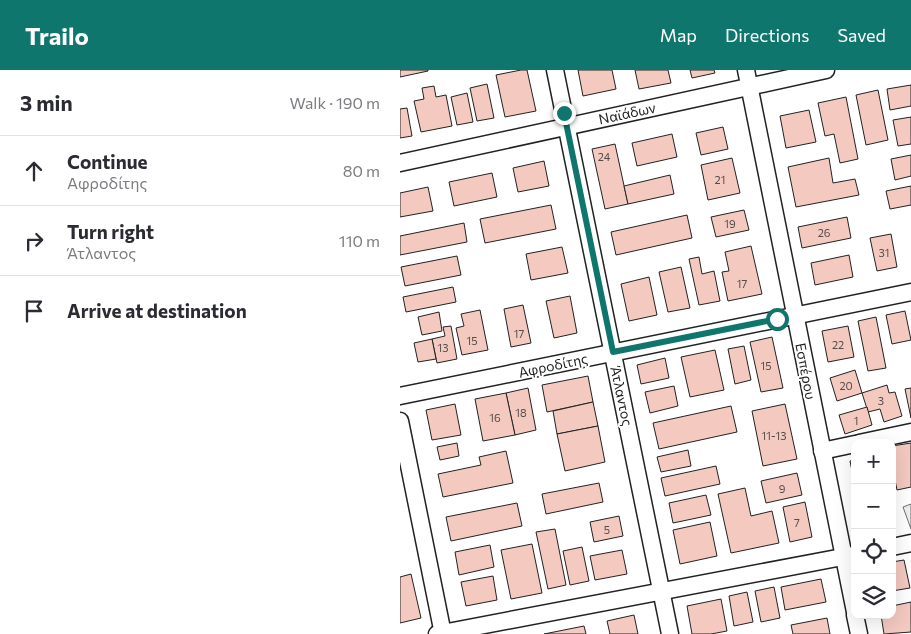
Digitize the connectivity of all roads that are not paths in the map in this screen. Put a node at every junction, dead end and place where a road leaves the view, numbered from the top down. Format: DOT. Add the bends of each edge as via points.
graph roads {
  1 [pos="555,70"];
  2 [pos="746,70"];
  3 [pos="826,70"];
  4 [pos="750,87"];
  5 [pos="567,127"];
  6 [pos="400,163"];
  7 [pos="911,292"];
  8 [pos="795,315"];
  9 [pos="613,352"];
  10 [pos="400,396"];
  11 [pos="400,421"];
  12 [pos="911,432"];
  13 [pos="878,439"];
  14 [pos="851,445"];
  15 [pos="822,451"];
  16 [pos="911,543"];
  17 [pos="896,546"];
  18 [pos="849,556"];
  19 [pos="851,575"];
  20 [pos="662,592"];
  21 [pos="856,619"];
  22 [pos="441,634"];
  23 [pos="670,634"];
  24 [pos="859,634"];
  1 -- 5 [label="street, Άτλαντος"];
  2 -- 4 [label="street, Εσπέρου"];
  3 -- 4 [label="street, Ναϊάδων"];
  4 -- 5 [label="street, Ναϊάδων"];
  4 -- 8 [label="street, Εσπέρου"];
  5 -- 6 [label="street, Ναϊάδων"];
  5 -- 9 [label="street, Άτλαντος"];
  7 -- 8 [label="street, Αφροδίτης"];
  8 -- 9 [label="street, Αφροδίτης"];
  8 -- 15 [label="street, Εσπέρου"];
  9 -- 10 [label="street, Αφροδίτης"];
  9 -- 20 [label="street, Άτλαντος"];
  11 -- 22 [label="street"];
  12 -- 13 [label="street"];
  14 -- 15 [label="street"];
  15 -- 18 [label="street, Εσπέρου"];
  16 -- 17 [label="street"];
  18 -- 19 [label="street, Εσπέρου"];
  18 -- 20 [label="street"];
  20 -- 22 [label="street"];
  20 -- 23 [label="street, Άτλαντος"];
  21 -- 24 [label="street, Εσπέρου"];
}
